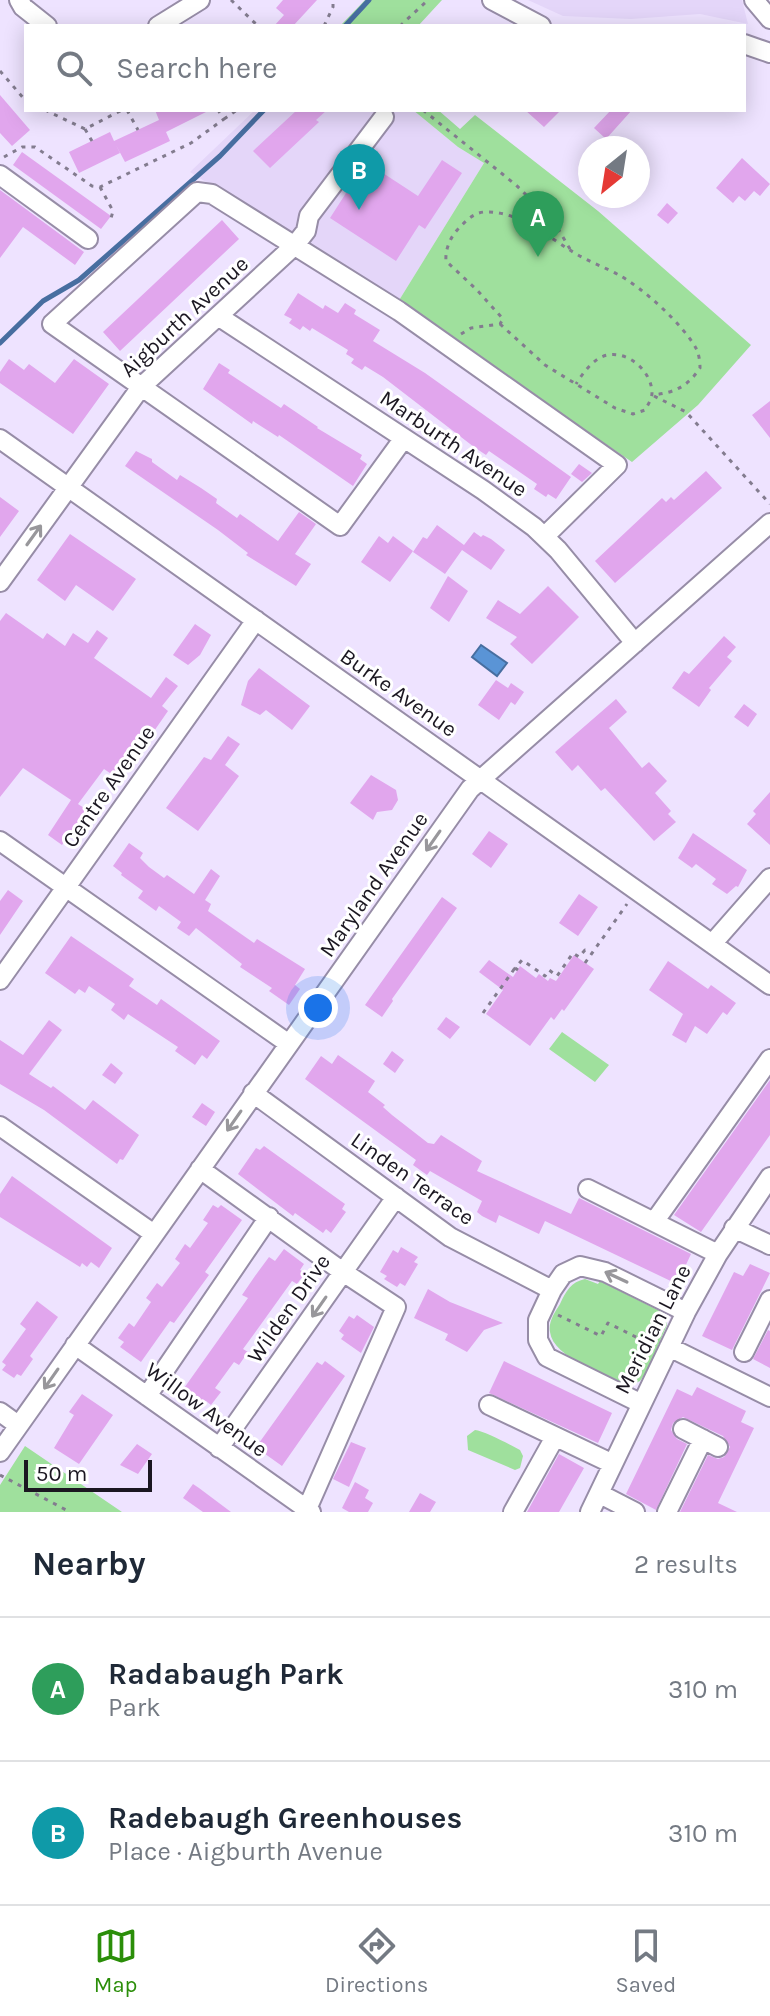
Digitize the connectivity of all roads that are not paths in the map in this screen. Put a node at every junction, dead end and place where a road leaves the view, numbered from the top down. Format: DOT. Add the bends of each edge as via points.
graph roads {
  1 [pos="19,0"];
  2 [pos="200,0"];
  3 [pos="492,0"];
  4 [pos="754,0"];
  5 [pos="770,19"];
  6 [pos="44,24"];
  7 [pos="161,24"];
  8 [pos="537,24"];
  9 [pos="746,45"];
  10 [pos="770,53"];
  11 [pos="384,117"];
  12 [pos="0,175"];
  13 [pos="88,239"];
  14 [pos="295,245"];
  15 [pos="218,316"];
  16 [pos="141,387"];
  17 [pos="404,438"];
  18 [pos="0,439"];
  19 [pos="68,487"];
  20 [pos="770,523"];
  21 [pos="545,536"];
  22 [pos="1,579"];
  23 [pos="256,620"];
  24 [pos="635,643"];
  25 [pos="481,779"];
  26 [pos="0,841"];
  27 [pos="770,878"];
  28 [pos="66,888"];
  29 [pos="712,944"];
  30 [pos="0,980"];
  31 [pos="770,985"];
  32 [pos="289,1044"];
  33 [pos="770,1059"];
  34 [pos="253,1093"];
  35 [pos="0,1126"];
  36 [pos="200,1169"];
  37 [pos="770,1177"];
  38 [pos="588,1189"];
  39 [pos="396,1197"];
  40 [pos="269,1217"];
  41 [pos="654,1222"];
  42 [pos="734,1228"];
  43 [pos="154,1234"];
  44 [pos="770,1245"];
  45 [pos="718,1254"];
  46 [pos="343,1272"];
  47 [pos="552,1290"];
  48 [pos="770,1300"];
  49 [pos="686,1312"];
  50 [pos="766,1319"];
  51 [pos="75,1345"];
  52 [pos="661,1346"];
  53 [pos="744,1352"];
  54 [pos="147,1396"];
  55 [pos="770,1397"];
  56 [pos="640,1403"];
  57 [pos="489,1405"];
  58 [pos="0,1412"];
  59 [pos="18,1425"];
  60 [pos="683,1429"];
  61 [pos="555,1437"];
  62 [pos="219,1448"];
  63 [pos="0,1452"];
  64 [pos="613,1464"];
  65 [pos="600,1494"];
  66 [pos="309,1511"];
  67 [pos="513,1512"];
  68 [pos="590,1512"];
  69 [pos="635,1512"];
  70 [pos="667,1512"];
  1 -- 6 [label="street"];
  2 -- 7 [label="street"];
  3 -- 8 [label="street"];
  4 -- 5 [label="street"];
  9 -- 10 [label="street"];
  11 -- 14 [label="street, Aigburth Avenue" via="309,216"];
  12 -- 13 [label="street"];
  14 -- 15 [label="street, Aigburth Avenue"];
  14 -- 16 [label="street" via="212,194 197,192 52,324"];
  14 -- 21 [label="street" via="399,311 617,465"];
  15 -- 16 [label="street, Aigburth Avenue"];
  15 -- 17 [label="street, Marburth Avenue"];
  16 -- 17 [label="street" via="340,526"];
  16 -- 19 [label="street, Aigburth Avenue"];
  17 -- 21 [label="street, Marburth Avenue"];
  18 -- 19 [label="street, Burke Avenue"];
  22 -- 19 [label="street, Aigburth Avenue, one-way"];
  19 -- 23 [label="street, Burke Avenue"];
  20 -- 24 [label="street, Maryland Avenue"];
  21 -- 24 [label="street, Marburth Avenue"];
  23 -- 25 [label="street, Burke Avenue"];
  23 -- 28 [label="street, Centre Avenue"];
  24 -- 25 [label="street, Maryland Avenue"];
  25 -- 29 [label="street, Burke Avenue"];
  25 -- 32 [label="street, Maryland Avenue, one-way"];
  26 -- 28 [label="street"];
  27 -- 29 [label="street"];
  28 -- 30 [label="street, Centre Avenue"];
  28 -- 32 [label="street"];
  29 -- 31 [label="street, Burke Avenue"];
  32 -- 34 [label="street, Maryland Avenue"];
  33 -- 41 [label="street"];
  34 -- 36 [label="street, Maryland Avenue, one-way"];
  34 -- 39 [label="street, Linden Terrace"];
  35 -- 43 [label="street"];
  36 -- 40 [label="street"];
  36 -- 43 [label="street, Maryland Avenue"];
  37 -- 42 [label="street, Meridian Lane"];
  38 -- 41 [label="street"];
  39 -- 46 [label="street, Wilden Drive"];
  39 -- 47 [label="street, Linden Terrace" via="450,1237"];
  40 -- 46 [label="street"];
  40 -- 54 [label="street"];
  41 -- 45 [label="street"];
  42 -- 44 [label="street"];
  42 -- 45 [label="street, Meridian Lane"];
  43 -- 51 [label="street, Maryland Avenue"];
  45 -- 49 [label="street, Meridian Lane"];
  46 -- 62 [label="street, Wilden Drive, one-way"];
  46 -- 66 [label="street" via="396,1307"];
  49 -- 47 [label="street, one-way" via="605,1272 580,1266 563,1274"];
  47 -- 56 [label="street" via="538,1320 538,1340 547,1357"];
  48 -- 50 [label="street"];
  49 -- 52 [label="street, Meridian Lane"];
  50 -- 53 [label="street"];
  51 -- 54 [label="street, Willow Avenue"];
  51 -- 59 [label="street, Maryland Avenue, one-way"];
  52 -- 55 [label="street"];
  52 -- 56 [label="street, Meridian Lane"];
  54 -- 62 [label="street, Willow Avenue"];
  56 -- 64 [label="street, Meridian Lane"];
  57 -- 61 [label="street"];
  58 -- 59 [label="street"];
  59 -- 63 [label="street, Maryland Avenue"];
  60 -- 70 [label="street" via="710,1443"];
  61 -- 64 [label="street"];
  61 -- 67 [label="street"];
  62 -- 66 [label="street, Willow Avenue"];
  64 -- 65 [label="street, Meridian Lane"];
  65 -- 68 [label="street, Meridian Lane"];
  65 -- 69 [label="street"];
}
